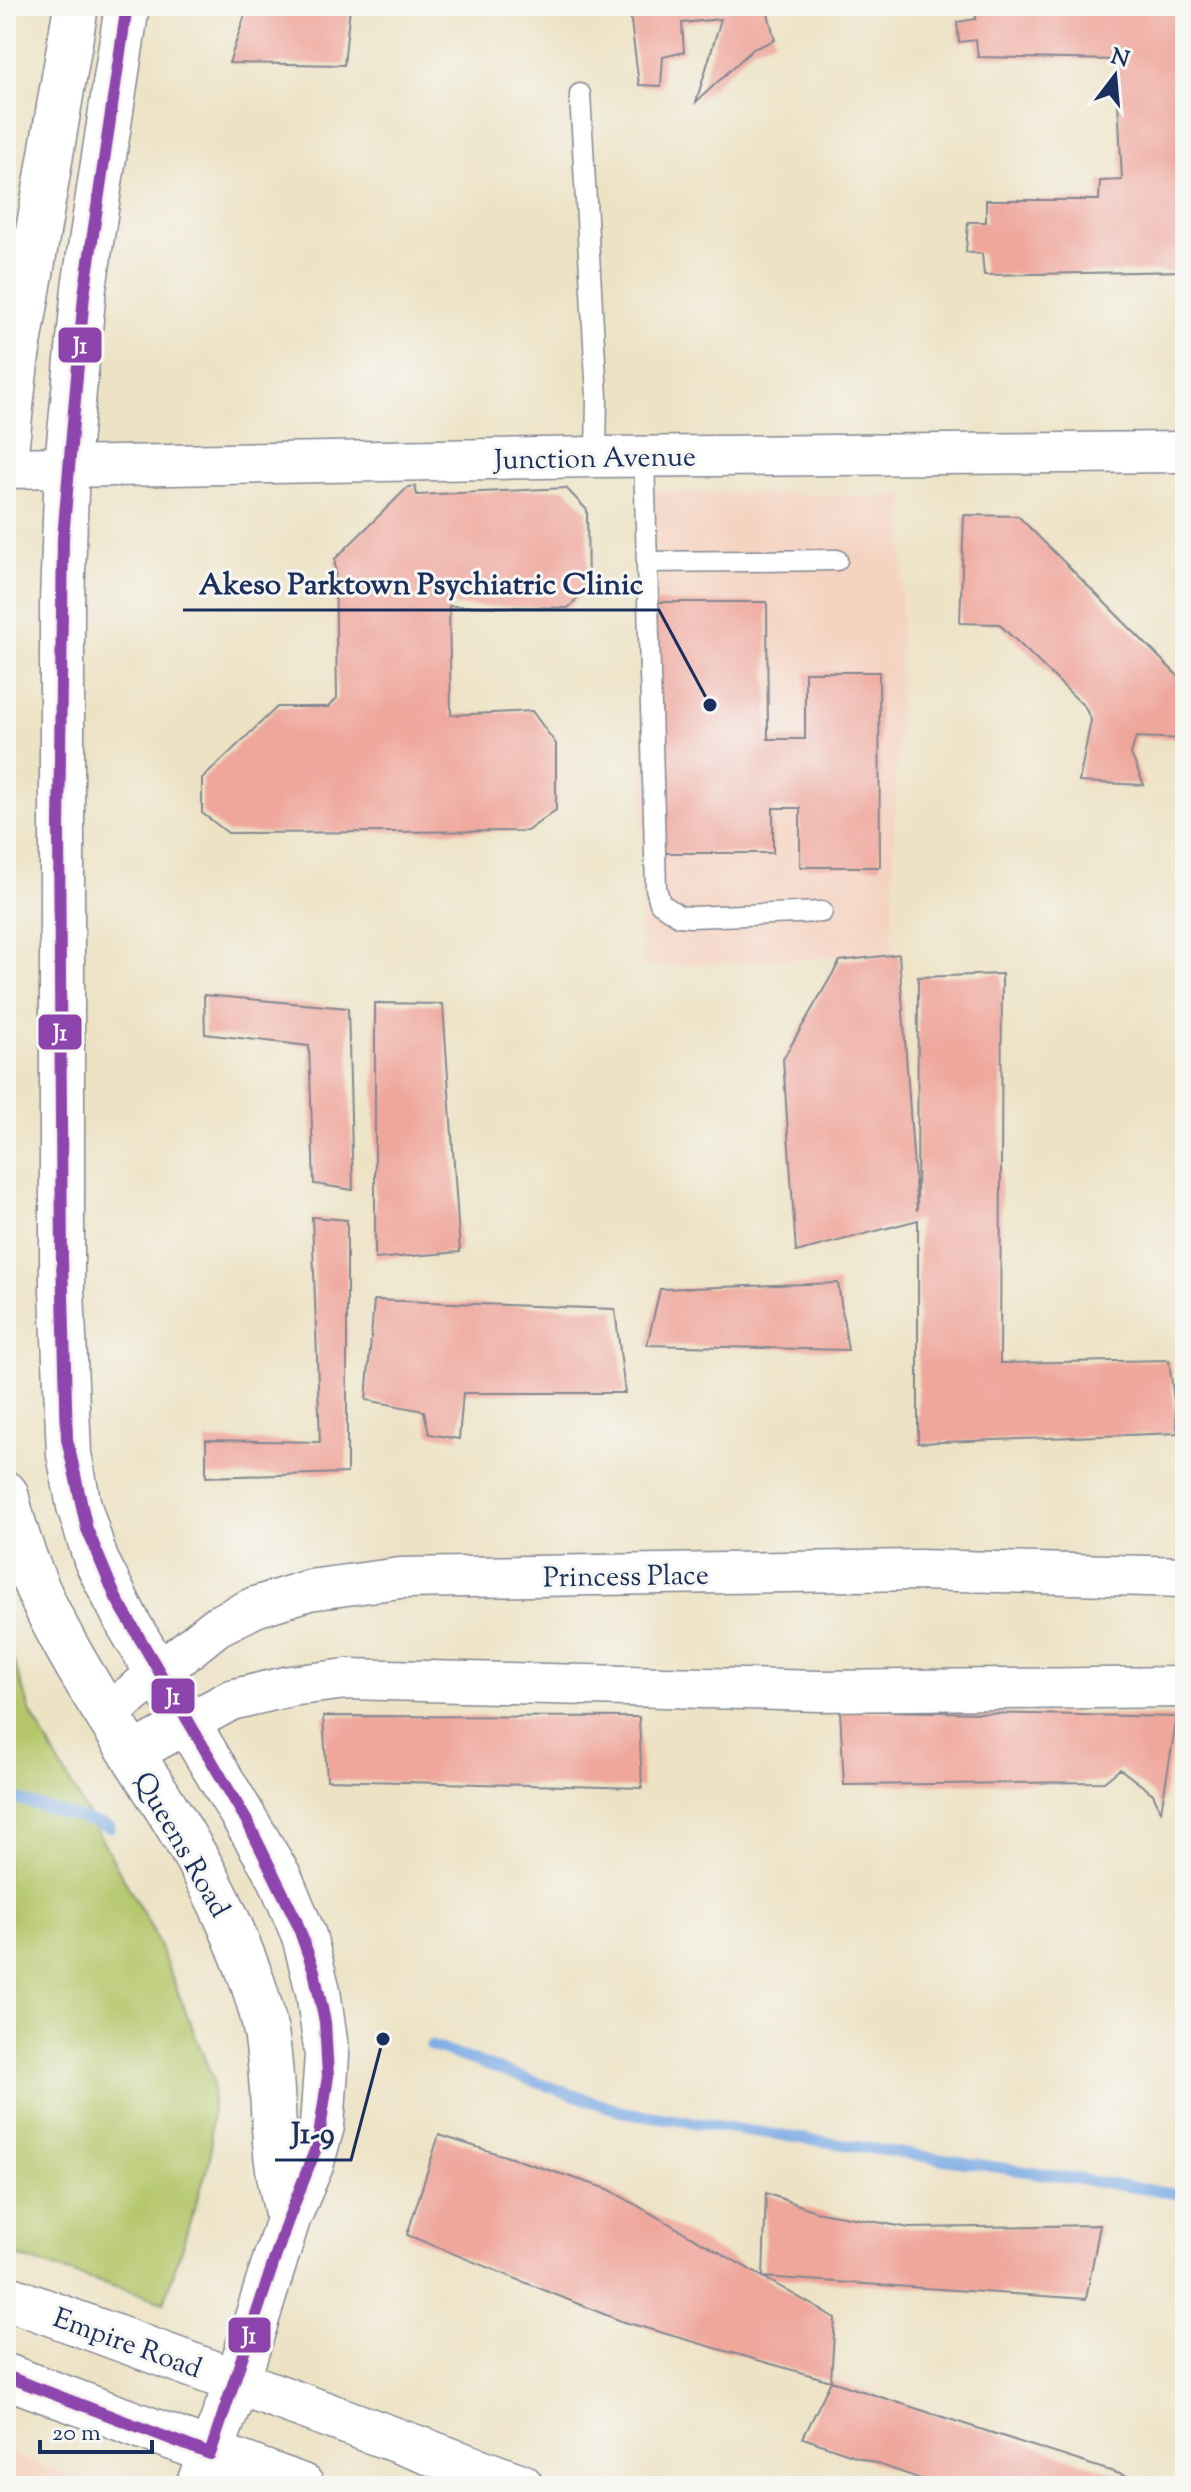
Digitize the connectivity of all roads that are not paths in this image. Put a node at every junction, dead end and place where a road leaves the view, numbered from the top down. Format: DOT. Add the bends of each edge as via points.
graph roads {
  1 [pos="76,6"];
  2 [pos="127,8"];
  3 [pos="580,94"];
  4 [pos="6,257"];
  5 [pos="16,362"];
  6 [pos="6,452"];
  7 [pos="1185,452"];
  8 [pos="644,456"];
  9 [pos="596,457"];
  10 [pos="67,464"];
  11 [pos="6,468"];
  12 [pos="837,560"];
  13 [pos="647,562"];
  14 [pos="822,912"];
  15 [pos="6,1494"];
  16 [pos="1185,1577"];
  17 [pos="158,1676"];
  18 [pos="1185,1687"];
  19 [pos="106,1715"];
  20 [pos="187,1721"];
  21 [pos="131,1754"];
  22 [pos="288,2219"];
  23 [pos="6,2297"];
  24 [pos="6,2376"];
  25 [pos="237,2382"];
  26 [pos="204,2470"];
  27 [pos="302,2486"];
  28 [pos="521,2486"];
  1 -- 5 [label="street"];
  2 -- 10 [label="street, Queens Road" via="84,288"];
  3 -- 9 [label="lane"];
  4 -- 5 [label="street"];
  5 -- 6 [label="street"];
  7 -- 8 [label="street, Junction Avenue"];
  8 -- 9 [label="street, Junction Avenue"];
  8 -- 13 [label="lane"];
  9 -- 10 [label="street, Junction Avenue"];
  10 -- 11 [label="street, Junction Avenue"];
  10 -- 17 [label="street, Queens Road" via="61,1028 69,1454 96,1560"];
  12 -- 13 [label="lane"];
  13 -- 14 [label="lane" via="660,903 679,916 691,917"];
  15 -- 19 [label="street, Queens Road" via="28,1571"];
  16 -- 17 [label="street, Princess Place" via="918,1570 400,1578 309,1590 255,1607 217,1626"];
  17 -- 19 [label="street, Princess Place"];
  17 -- 20 [label="street, Queens Road"];
  18 -- 20 [label="street" via="819,1691 347,1679 231,1700"];
  19 -- 21 [label="street, Queens Road"];
  20 -- 21 [label="street"];
  20 -- 22 [label="street, Queens Road" via="280,1878 304,1936 318,1991 327,2055 322,2126"];
  21 -- 22 [label="street, Queens Road" via="227,1920 249,1973 265,2029 276,2154"];
  22 -- 25 [label="street, Queens Road"];
  23 -- 25 [label="street, Empire Road"];
  24 -- 26 [label="street"];
  25 -- 26 [label="street, Queens Road"];
  25 -- 28 [label="street, Empire Road"];
  26 -- 27 [label="street"];
}
